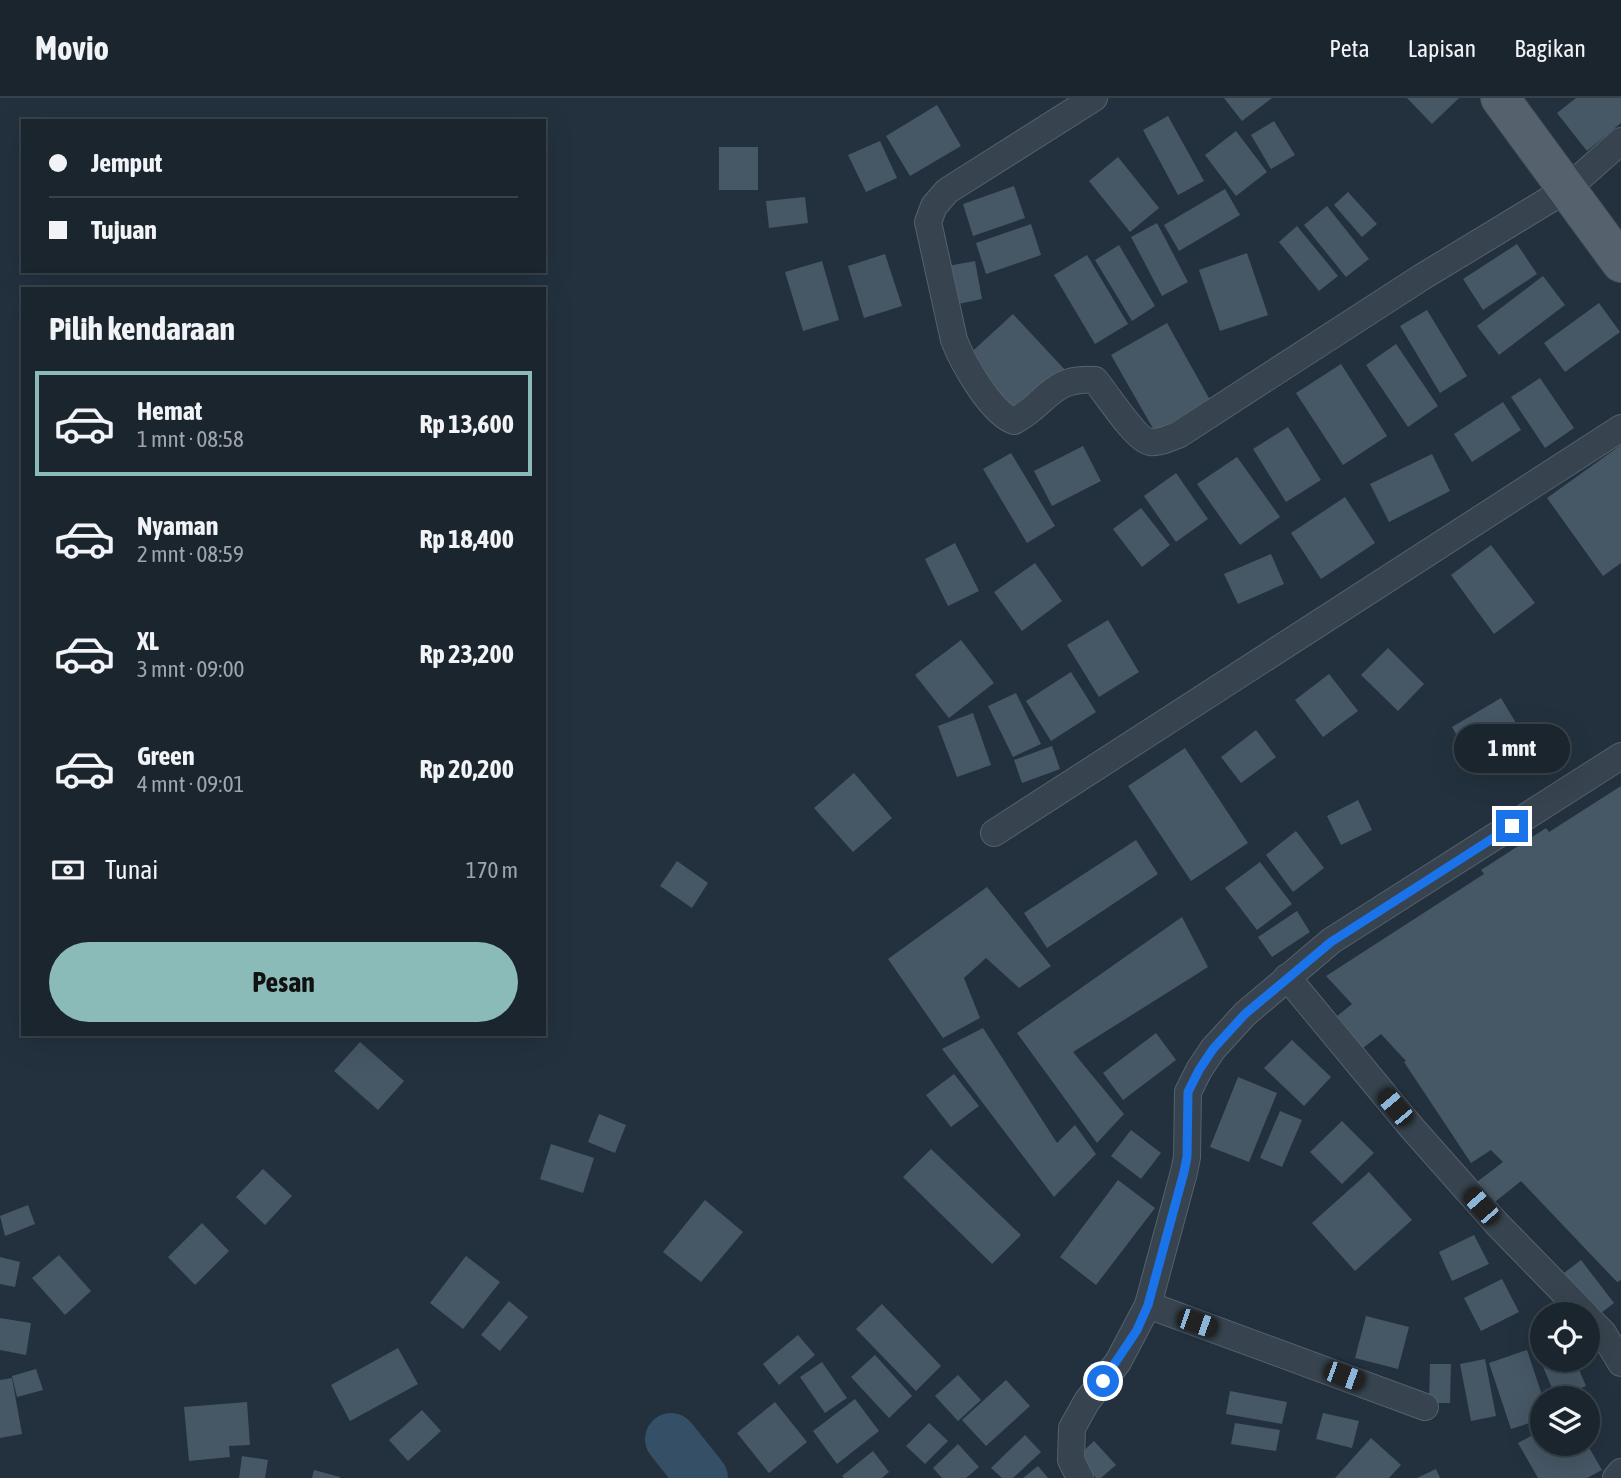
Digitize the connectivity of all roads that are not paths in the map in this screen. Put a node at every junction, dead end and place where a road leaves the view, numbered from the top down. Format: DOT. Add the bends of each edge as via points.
graph roads {
  1 [pos="1094,98"];
  2 [pos="1500,98"];
  3 [pos="1621,141"];
  4 [pos="1567,189"];
  5 [pos="1621,263"];
  6 [pos="1621,428"];
  7 [pos="1621,756"];
  8 [pos="994,833"];
  9 [pos="1287,977"];
  10 [pos="1579,1302"];
  11 [pos="1148,1305"];
  12 [pos="1600,1323"];
  13 [pos="1621,1363"];
  14 [pos="1424,1407"];
  15 [pos="1621,1472"];
  16 [pos="1080,1478"];
  17 [pos="1616,1478"];
  1 -- 4 [label="street" via="947,191 929,216 961,358 996,409 1014,421 1054,389 1077,378 1095,380 1134,432 1149,442 1178,435 1410,284"];
  2 -- 4 [label="main road"];
  3 -- 4 [label="street"];
  4 -- 5 [label="main road"];
  6 -- 8 [label="street"];
  7 -- 9 [label="street" via="1372,913"];
  9 -- 10 [label="street" via="1489,1216"];
  9 -- 11 [label="street" via="1213,1049 1192,1082 1187,1157"];
  11 -- 14 [label="street"];
  11 -- 16 [label="street" via="1118,1362 1072,1428 1071,1460"];
  12 -- 13 [label="street"];
  15 -- 17 [label="street"];
}
